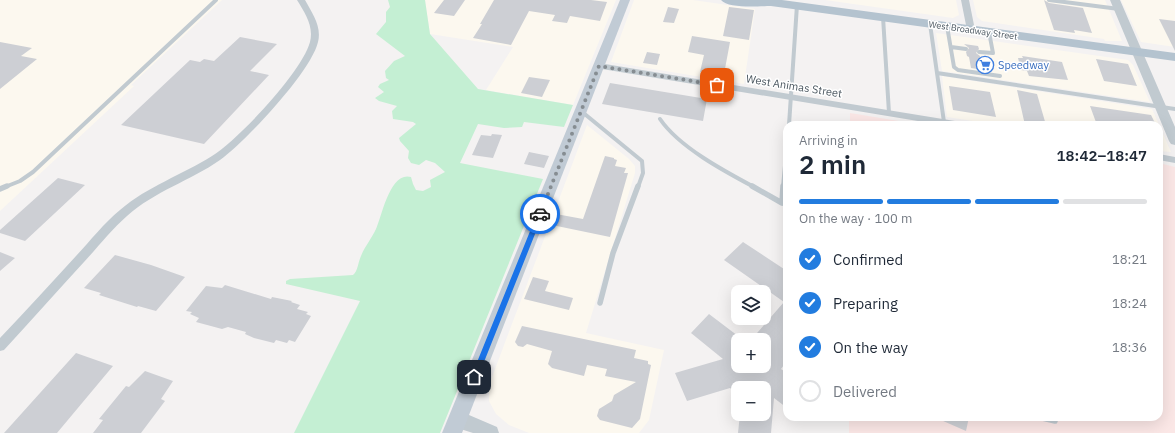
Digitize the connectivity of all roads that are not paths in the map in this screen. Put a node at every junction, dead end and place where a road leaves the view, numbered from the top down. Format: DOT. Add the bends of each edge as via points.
graph roads {
  1 [pos="216,0"];
  2 [pos="301,0"];
  3 [pos="625,0"];
  4 [pos="727,0"];
  5 [pos="965,0"];
  6 [pos="1049,0"];
  7 [pos="768,1"];
  8 [pos="1117,5"];
  9 [pos="797,6"];
  10 [pos="883,18"];
  11 [pos="930,24"];
  12 [pos="947,26"];
  13 [pos="971,30"];
  14 [pos="988,32"];
  15 [pos="951,47"];
  16 [pos="966,49"];
  17 [pos="979,52"];
  18 [pos="1138,53"];
  19 [pos="1175,57"];
  20 [pos="599,66"];
  21 [pos="937,73"];
  22 [pos="1000,76"];
  23 [pos="791,97"];
  24 [pos="1160,108"];
  25 [pos="1175,109"];
  26 [pos="581,111"];
  27 [pos="889,113"];
  28 [pos="660,119"];
  29 [pos="789,121"];
  30 [pos="929,121"];
  31 [pos="944,121"];
  32 [pos="1175,141"];
  33 [pos="1163,158"];
  34 [pos="1175,160"];
  35 [pos="0,189"];
  36 [pos="783,191"];
  37 [pos="600,303"];
  38 [pos="0,346"];
  39 [pos="455,426"];
  40 [pos="491,433"];
  1 -- 35 [label="lane" via="33,172 20,181"];
  2 -- 38 [label="street" via="313,22 313,49 302,68 276,98 229,148 203,165 152,191 123,213"];
  3 -- 20 [label="main road"];
  4 -- 7 [label="main road, West Broadway Street" via="748,3"];
  5 -- 13 [label="street"];
  6 -- 8 [label="lane"];
  7 -- 9 [label="main road, West Broadway Street"];
  8 -- 18 [label="street"];
  9 -- 10 [label="main road, West Broadway Street"];
  9 -- 23 [label="lane"];
  10 -- 11 [label="main road, West Broadway Street"];
  10 -- 27 [label="lane"];
  11 -- 12 [label="main road, West Broadway Street"];
  11 -- 21 [label="lane"];
  12 -- 13 [label="main road, West Broadway Street"];
  12 -- 15 [label="lane"];
  13 -- 14 [label="main road, West Broadway Street"];
  14 -- 17 [label="lane" via="993,53"];
  14 -- 18 [label="main road, West Broadway Street"];
  15 -- 16 [label="lane"];
  15 -- 22 [label="lane" via="954,67 958,70"];
  18 -- 19 [label="main road, West Broadway Street"];
  18 -- 24 [label="street"];
  20 -- 23 [label="street, West Animas Street"];
  20 -- 26 [label="main road"];
  21 -- 24 [label="lane"];
  21 -- 31 [label="lane"];
  23 -- 27 [label="street, West Animas Street"];
  23 -- 29 [label="lane"];
  24 -- 25 [label="lane"];
  24 -- 32 [label="street"];
  26 -- 37 [label="lane" via="642,161 643,173 613,253"];
  26 -- 39 [label="main road"];
  27 -- 30 [label="street, West Animas Street"];
  28 -- 36 [label="lane" via="667,129 716,166 782,203"];
  33 -- 34 [label="street"];
  39 -- 40 [label="street" via="469,423"];
}
